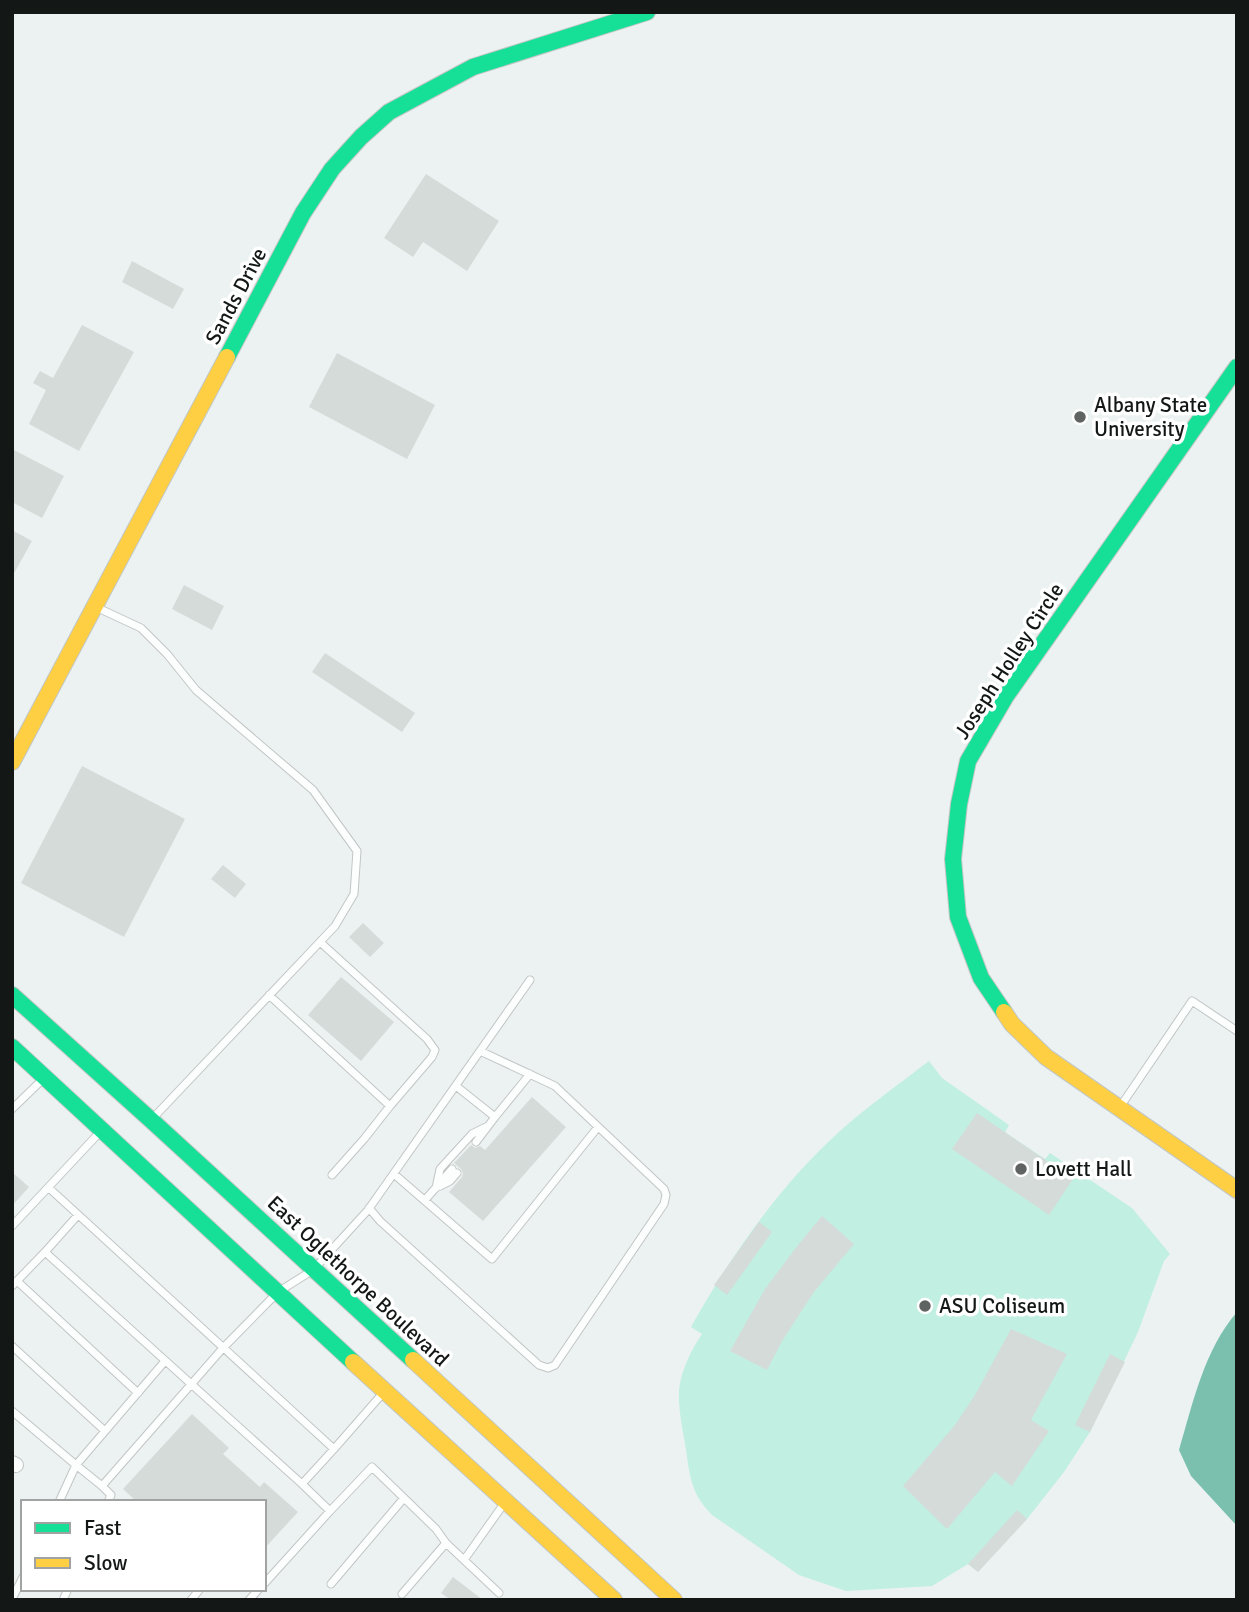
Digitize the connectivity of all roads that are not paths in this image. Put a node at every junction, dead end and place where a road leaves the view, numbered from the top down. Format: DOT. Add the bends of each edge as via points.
graph roads {
  1 [pos="647,12"];
  2 [pos="1237,367"];
  3 [pos="96,606"];
  4 [pos="12,762"];
  5 [pos="320,942"];
  6 [pos="530,980"];
  7 [pos="12,995"];
  8 [pos="270,995"];
  9 [pos="1237,1031"];
  10 [pos="12,1047"];
  11 [pos="480,1051"];
  12 [pos="530,1074"];
  13 [pos="45,1077"];
  14 [pos="456,1086"];
  15 [pos="390,1106"];
  16 [pos="1119,1108"];
  17 [pos="12,1109"];
  18 [pos="495,1117"];
  19 [pos="151,1120"];
  20 [pos="486,1127"];
  21 [pos="598,1127"];
  22 [pos="103,1130"];
  23 [pos="478,1144"];
  24 [pos="455,1171"];
  25 [pos="394,1174"];
  26 [pos="332,1175"];
  27 [pos="48,1188"];
  28 [pos="436,1188"];
  29 [pos="1237,1190"];
  30 [pos="425,1200"];
  31 [pos="369,1208"];
  32 [pos="78,1215"];
  33 [pos="12,1226"];
  34 [pos="45,1252"];
  35 [pos="313,1270"];
  36 [pos="15,1284"];
  37 [pos="278,1292"];
  38 [pos="12,1346"];
  39 [pos="223,1348"];
  40 [pos="165,1361"];
  41 [pos="190,1383"];
  42 [pos="385,1391"];
  43 [pos="138,1393"];
  44 [pos="12,1411"];
  45 [pos="105,1432"];
  46 [pos="334,1449"];
  47 [pos="76,1465"];
  48 [pos="302,1484"];
  49 [pos="102,1486"];
  50 [pos="404,1498"];
  51 [pos="60,1500"];
  52 [pos="109,1500"];
  53 [pos="506,1501"];
  54 [pos="330,1511"];
  55 [pos="446,1543"];
  56 [pos="464,1560"];
  57 [pos="21,1581"];
  58 [pos="266,1582"];
  59 [pos="331,1584"];
  60 [pos="499,1593"];
  61 [pos="402,1594"];
  62 [pos="12,1599"];
  63 [pos="614,1600"];
  64 [pos="674,1600"];
  1 -- 3 [label="street, Sands Drive" via="473,68 389,112 353,145 303,213"];
  2 -- 16 [label="street, Joseph Holley Circle" via="1006,696 968,761 959,804 953,859 958,917 981,978 1012,1024 1046,1057"];
  3 -- 4 [label="street, Sands Drive"];
  3 -- 5 [label="lane" via="141,628 196,690 313,790 357,851 354,894"];
  5 -- 8 [label="lane"];
  5 -- 15 [label="lane" via="435,1050"];
  6 -- 11 [label="lane"];
  7 -- 19 [label="street, East Oglethorpe Boulevard"];
  8 -- 15 [label="lane"];
  8 -- 19 [label="lane"];
  9 -- 16 [label="lane" via="1192,1001"];
  10 -- 13 [label="street"];
  11 -- 12 [label="lane"];
  11 -- 14 [label="lane"];
  12 -- 18 [label="lane"];
  12 -- 21 [label="lane" via="555,1086"];
  13 -- 17 [label="lane"];
  13 -- 22 [label="street"];
  14 -- 18 [label="lane"];
  14 -- 25 [label="lane"];
  15 -- 26 [label="lane"];
  16 -- 29 [label="street, Joseph Holley Circle"];
  18 -- 20 [label="lane"];
  19 -- 35 [label="street, East Oglethorpe Boulevard"];
  20 -- 23 [label="lane"];
  20 -- 28 [label="lane" via="472,1134 440,1169"];
  21 -- 30 [label="lane" via="492,1259"];
  21 -- 31 [label="lane" via="666,1195 555,1365 539,1365"];
  22 -- 27 [label="lane"];
  22 -- 37 [label="street"];
  24 -- 28 [label="lane" via="450,1181"];
  25 -- 30 [label="lane"];
  25 -- 31 [label="lane"];
  27 -- 32 [label="lane"];
  27 -- 33 [label="lane"];
  28 -- 30 [label="lane"];
  31 -- 35 [label="lane"];
  32 -- 34 [label="lane"];
  32 -- 39 [label="lane"];
  34 -- 36 [label="lane"];
  34 -- 40 [label="lane"];
  35 -- 37 [label="lane"];
  35 -- 64 [label="street, East Oglethorpe Boulevard"];
  36 -- 43 [label="lane"];
  37 -- 39 [label="lane"];
  37 -- 42 [label="street"];
  38 -- 45 [label="lane"];
  39 -- 41 [label="lane"];
  39 -- 46 [label="lane"];
  40 -- 41 [label="lane"];
  40 -- 43 [label="lane"];
  41 -- 48 [label="lane"];
  41 -- 49 [label="lane"];
  42 -- 46 [label="lane"];
  42 -- 53 [label="street"];
  43 -- 45 [label="lane"];
  44 -- 47 [label="lane"];
  45 -- 47 [label="lane"];
  46 -- 48 [label="lane"];
  47 -- 49 [label="lane"];
  47 -- 51 [label="lane"];
  48 -- 54 [label="lane"];
  49 -- 52 [label="lane" via="111,1495"];
  50 -- 54 [label="lane" via="372,1467"];
  50 -- 55 [label="lane"];
  50 -- 59 [label="lane"];
  53 -- 56 [label="lane"];
  53 -- 63 [label="street"];
  54 -- 58 [label="lane"];
  55 -- 56 [label="lane"];
  55 -- 61 [label="lane"];
  56 -- 60 [label="lane"];
  57 -- 62 [label="lane"];
}
